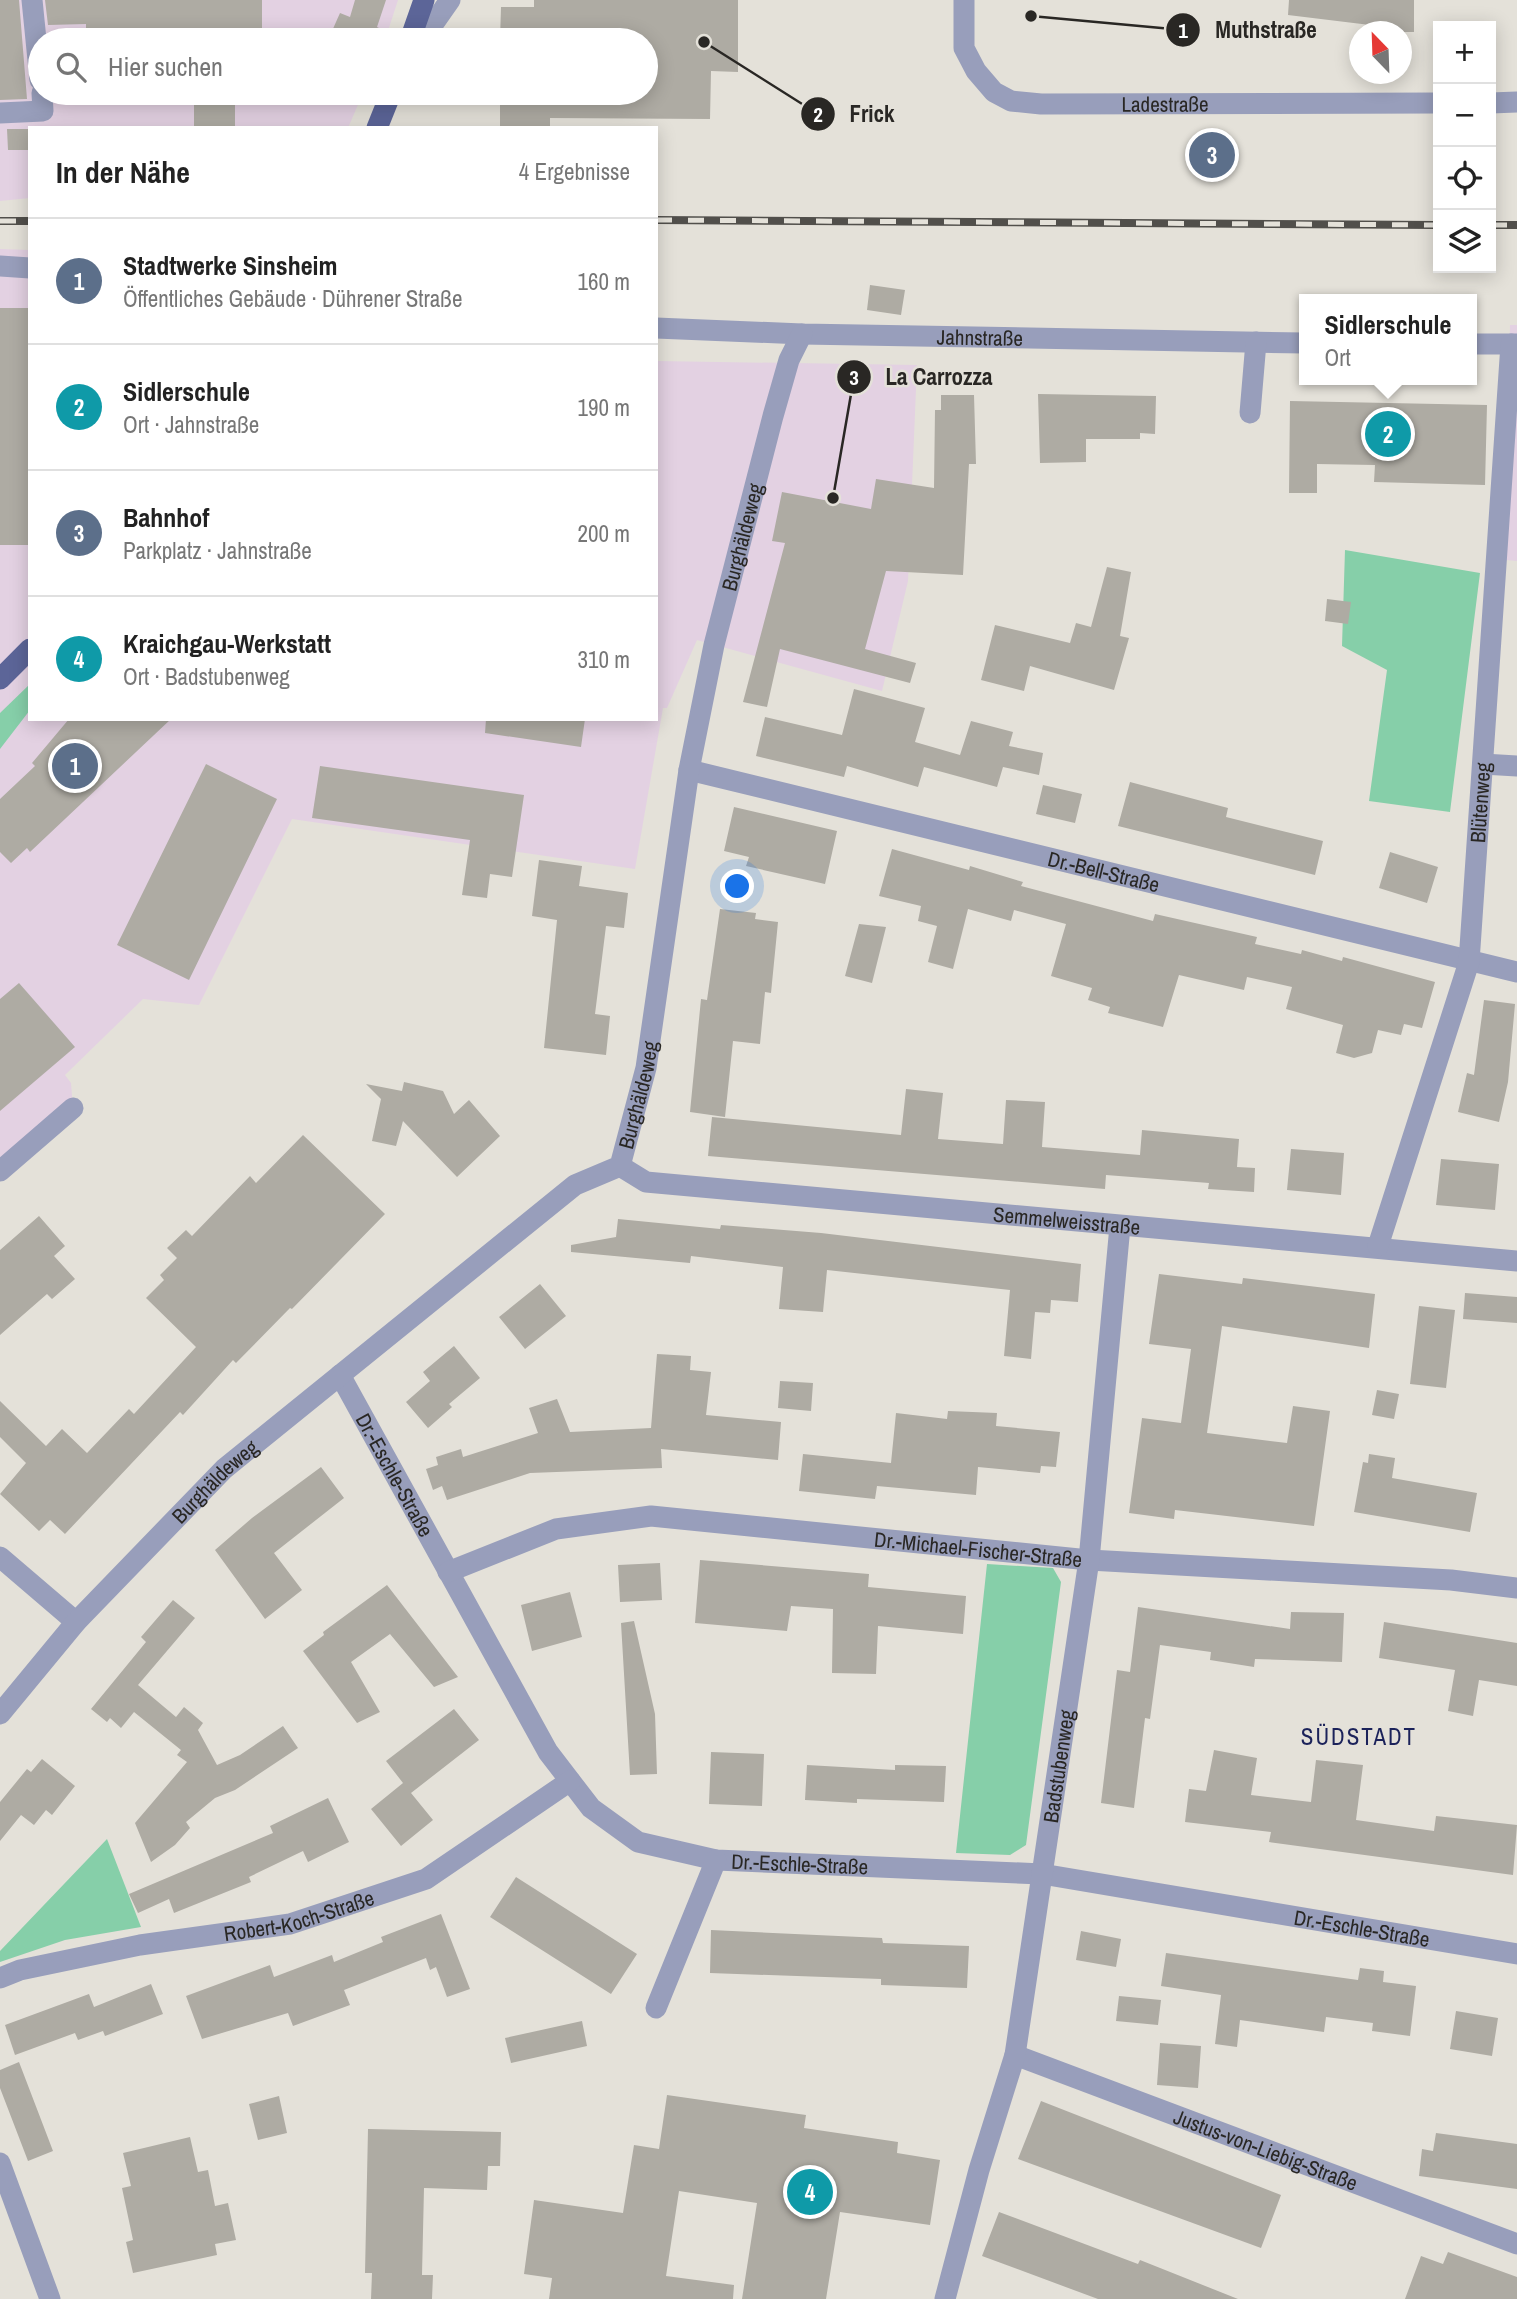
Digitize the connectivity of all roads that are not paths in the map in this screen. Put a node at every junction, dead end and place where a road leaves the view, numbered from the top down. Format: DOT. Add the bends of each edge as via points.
graph roads {
  1 [pos="32,0"];
  2 [pos="424,0"];
  3 [pos="450,0"];
  4 [pos="964,0"];
  5 [pos="35,28"];
  6 [pos="414,28"];
  7 [pos="430,28"];
  8 [pos="1517,102"];
  9 [pos="1433,103"];
  10 [pos="1496,103"];
  11 [pos="42,105"];
  12 [pos="386,105"];
  13 [pos="0,113"];
  14 [pos="378,126"];
  15 [pos="0,266"];
  16 [pos="28,268"];
  17 [pos="658,328"];
  18 [pos="802,334"];
  19 [pos="1256,342"];
  20 [pos="1299,342"];
  21 [pos="1477,345"];
  22 [pos="1513,350"];
  23 [pos="1250,413"];
  24 [pos="28,651"];
  25 [pos="0,678"];
  26 [pos="1483,764"];
  27 [pos="1517,766"];
  28 [pos="690,770"];
  29 [pos="1469,962"];
  30 [pos="1517,972"];
  31 [pos="73,1108"];
  32 [pos="620,1166"];
  33 [pos="0,1171"];
  34 [pos="1120,1226"];
  35 [pos="1378,1246"];
  36 [pos="1517,1261"];
  37 [pos="340,1375"];
  38 [pos="0,1557"];
  39 [pos="1089,1560"];
  40 [pos="448,1572"];
  41 [pos="1517,1588"];
  42 [pos="76,1622"];
  43 [pos="0,1714"];
  44 [pos="570,1781"];
  45 [pos="716,1860"];
  46 [pos="1042,1874"];
  47 [pos="1517,1954"];
  48 [pos="0,1978"];
  49 [pos="656,2008"];
  50 [pos="1015,2055"];
  51 [pos="0,2163"];
  52 [pos="1517,2244"];
  53 [pos="50,2299"];
  54 [pos="945,2299"];
  1 -- 5 [label="street"];
  2 -- 6 [label="main road"];
  3 -- 7 [label="street"];
  4 -- 9 [label="street, Ladestraße" via="964,47 994,92 1011,101"];
  8 -- 10 [label="street"];
  11 -- 13 [label="street" via="43,111"];
  12 -- 14 [label="main road"];
  15 -- 16 [label="street"];
  17 -- 18 [label="street, Jahnstraße"];
  18 -- 19 [label="street, Jahnstraße"];
  18 -- 28 [label="street, Burghäldeweg" via="789,360 762,456 714,645"];
  19 -- 20 [label="street, Jahnstraße"];
  19 -- 23 [label="street"];
  21 -- 22 [label="street"];
  22 -- 26 [label="street, Blütenweg"];
  24 -- 25 [label="main road"];
  26 -- 27 [label="street"];
  26 -- 29 [label="street, Blütenweg"];
  28 -- 29 [label="street, Dr.-Bell-Straße"];
  28 -- 32 [label="street, Burghäldeweg" via="646,1068"];
  29 -- 30 [label="street, Dr.-Bell-Straße"];
  29 -- 35 [label="street, Blütenweg"];
  31 -- 33 [label="street"];
  32 -- 34 [label="street, Semmelweisstraße" via="646,1182"];
  32 -- 37 [label="street, Burghäldeweg" via="575,1185"];
  34 -- 35 [label="street, Semmelweisstraße"];
  34 -- 39 [label="street, Badstubenweg"];
  35 -- 36 [label="street, Semmelweisstraße"];
  37 -- 40 [label="street, Dr.-Eschle-Straße"];
  37 -- 42 [label="street, Burghäldeweg" via="224,1469"];
  38 -- 42 [label="street"];
  39 -- 40 [label="street, Dr.-Michael-Fischer-Straße" via="651,1516 556,1529"];
  39 -- 41 [label="street, Dr.-Michael-Fischer-Straße" via="1451,1580"];
  39 -- 46 [label="street, Badstubenweg"];
  40 -- 44 [label="street, Dr.-Eschle-Straße" via="548,1752"];
  42 -- 43 [label="street, Burghäldeweg"];
  44 -- 45 [label="street, Dr.-Eschle-Straße" via="592,1808 638,1842"];
  44 -- 48 [label="street, Robert-Koch-Straße" via="426,1879 290,1924 140,1945"];
  45 -- 46 [label="street, Dr.-Eschle-Straße"];
  45 -- 49 [label="street"];
  46 -- 47 [label="street, Dr.-Eschle-Straße"];
  46 -- 50 [label="street, Badstubenweg"];
  50 -- 52 [label="street, Justus-von-Liebig-Straße"];
  50 -- 54 [label="street, Badstubenweg"];
  51 -- 53 [label="street"];
}
